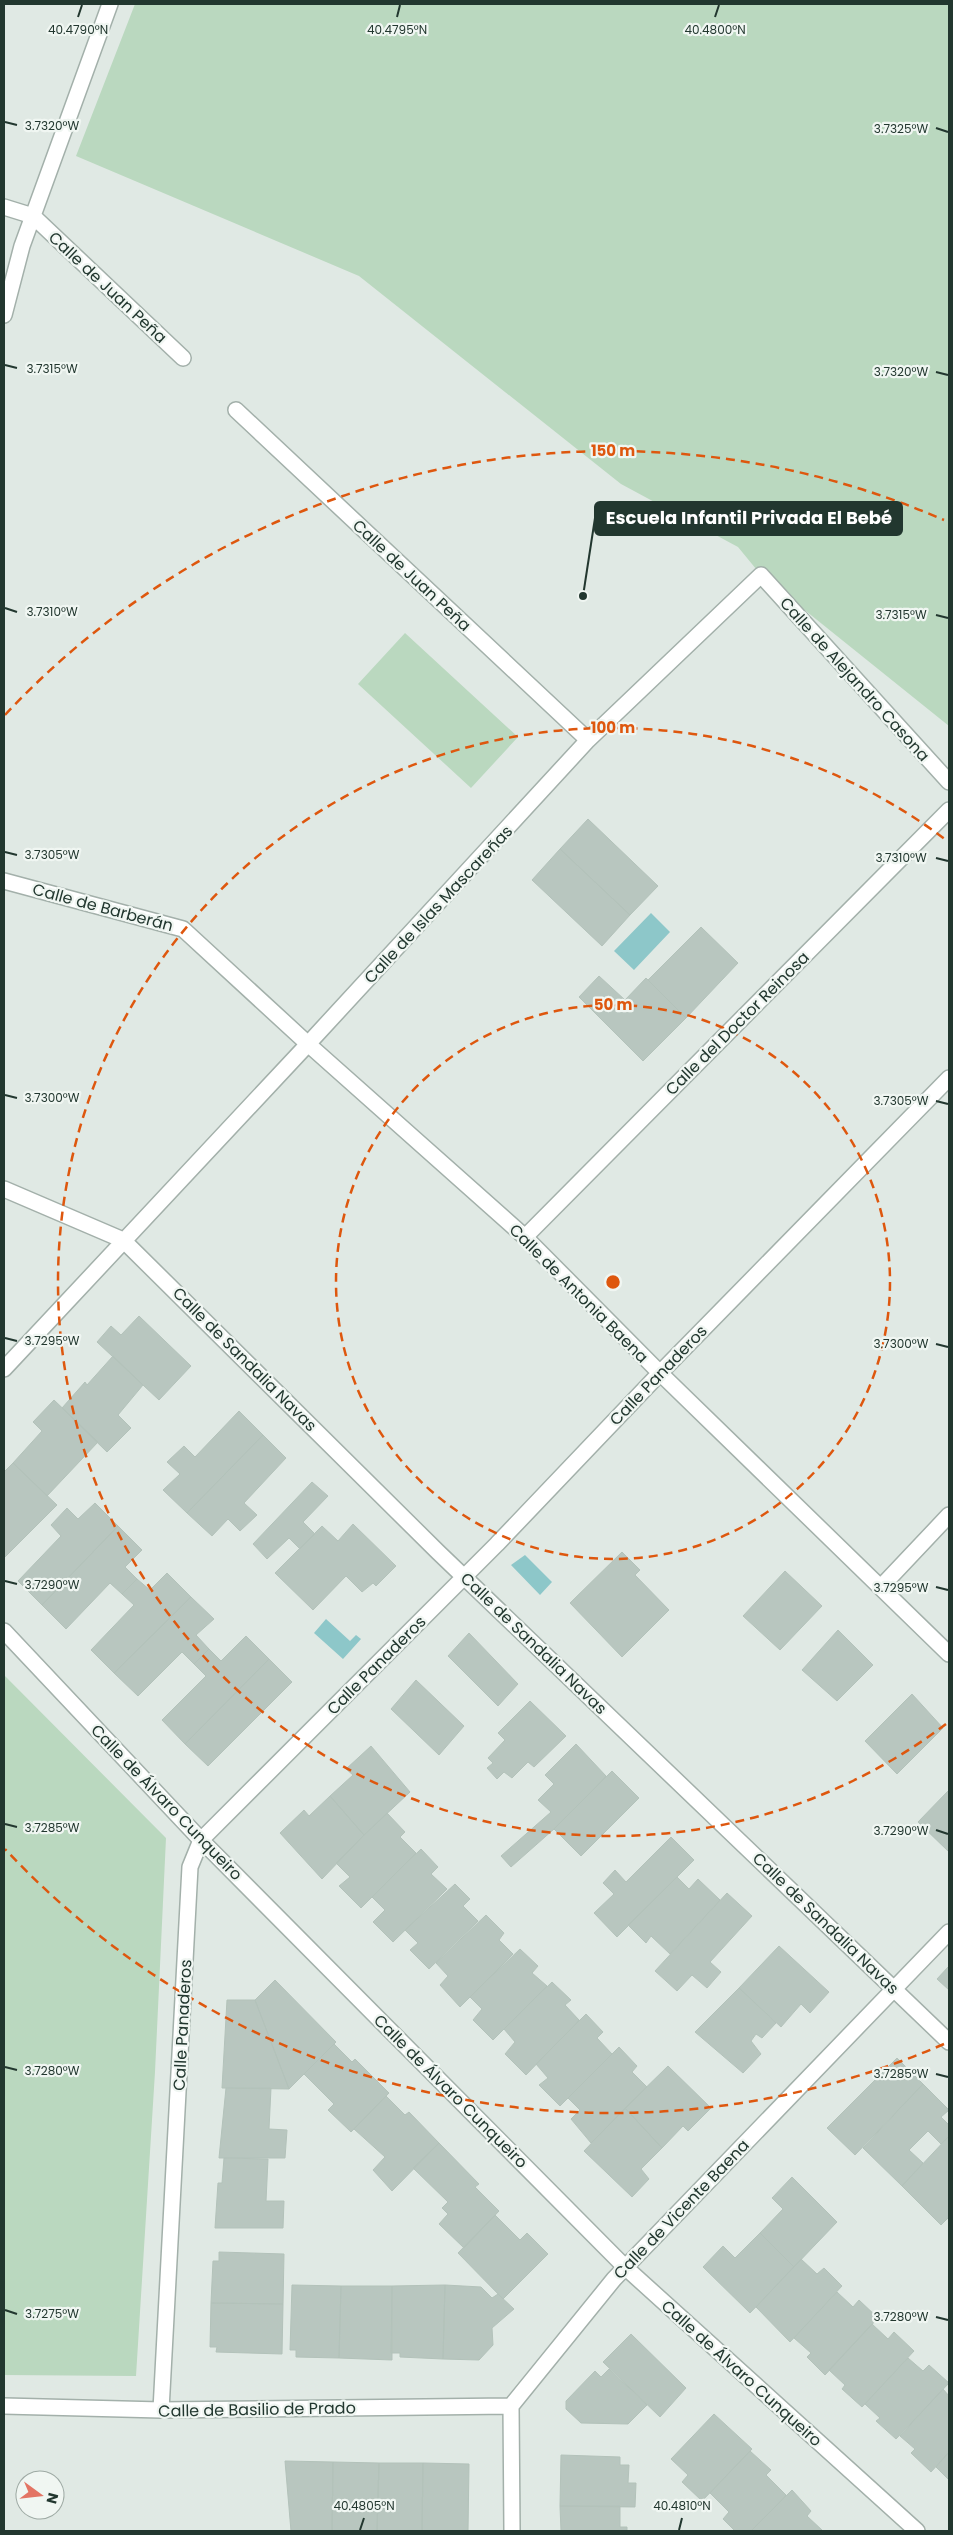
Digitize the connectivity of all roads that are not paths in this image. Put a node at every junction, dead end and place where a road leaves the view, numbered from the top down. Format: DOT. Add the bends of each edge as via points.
graph roads {
  1 [pos="110,4"];
  2 [pos="4,206"];
  3 [pos="33,216"];
  4 [pos="4,315"];
  5 [pos="183,358"];
  6 [pos="236,410"];
  7 [pos="761,576"];
  8 [pos="588,740"];
  9 [pos="949,782"];
  10 [pos="949,810"];
  11 [pos="4,881"];
  12 [pos="308,1044"];
  13 [pos="949,1078"];
  14 [pos="4,1189"];
  15 [pos="525,1237"];
  16 [pos="124,1240"];
  17 [pos="4,1369"];
  18 [pos="660,1373"];
  19 [pos="949,1515"];
  20 [pos="463,1576"];
  21 [pos="881,1587"];
  22 [pos="4,1631"];
  23 [pos="949,1654"];
  24 [pos="202,1840"];
  25 [pos="949,1932"];
  26 [pos="894,1988"];
  27 [pos="949,2042"];
  28 [pos="625,2267"];
  29 [pos="4,2406"];
  30 [pos="511,2406"];
  31 [pos="161,2410"];
  32 [pos="512,2531"];
  33 [pos="917,2531"];
  1 -- 3 [label="street"];
  2 -- 3 [label="street"];
  3 -- 4 [label="street"];
  3 -- 5 [label="street, Calle de Juan Peña"];
  6 -- 8 [label="street, Calle de Juan Peña"];
  7 -- 8 [label="street, Calle de Islas Mascareñas"];
  7 -- 9 [label="street, Calle de Alejandro Casona"];
  8 -- 12 [label="street, Calle de Islas Mascareñas"];
  10 -- 15 [label="street, Calle del Doctor Reinosa"];
  11 -- 12 [label="street, Calle de Barberán" via="183,929"];
  12 -- 15 [label="street, Calle de Antonia Baena"];
  12 -- 16 [label="street, Calle de Islas Mascareñas"];
  13 -- 18 [label="street, Calle Panaderos"];
  14 -- 16 [label="street"];
  15 -- 18 [label="street, Calle de Antonia Baena"];
  16 -- 17 [label="street, Calle de Islas Mascareñas"];
  16 -- 20 [label="street, Calle de Sandalia Navas"];
  18 -- 20 [label="street, Calle Panaderos"];
  18 -- 21 [label="street, Calle de Antonia Baena"];
  19 -- 21 [label="street"];
  20 -- 24 [label="street, Calle Panaderos"];
  20 -- 26 [label="street, Calle de Sandalia Navas"];
  21 -- 23 [label="street, Calle de Antonia Baena"];
  22 -- 24 [label="street, Calle de Álvaro Cunqueiro"];
  24 -- 28 [label="street, Calle de Álvaro Cunqueiro"];
  24 -- 31 [label="street, Calle Panaderos" via="190,1867"];
  25 -- 26 [label="street, Calle de Vicente Baena"];
  26 -- 27 [label="street, Calle de Sandalia Navas"];
  26 -- 28 [label="street, Calle de Vicente Baena"];
  28 -- 30 [label="street, Calle de Vicente Baena"];
  28 -- 33 [label="street, Calle de Álvaro Cunqueiro"];
  29 -- 31 [label="street, Calle de Basilio de Prado"];
  30 -- 31 [label="street, Calle de Basilio de Prado"];
  30 -- 32 [label="street"];
}
